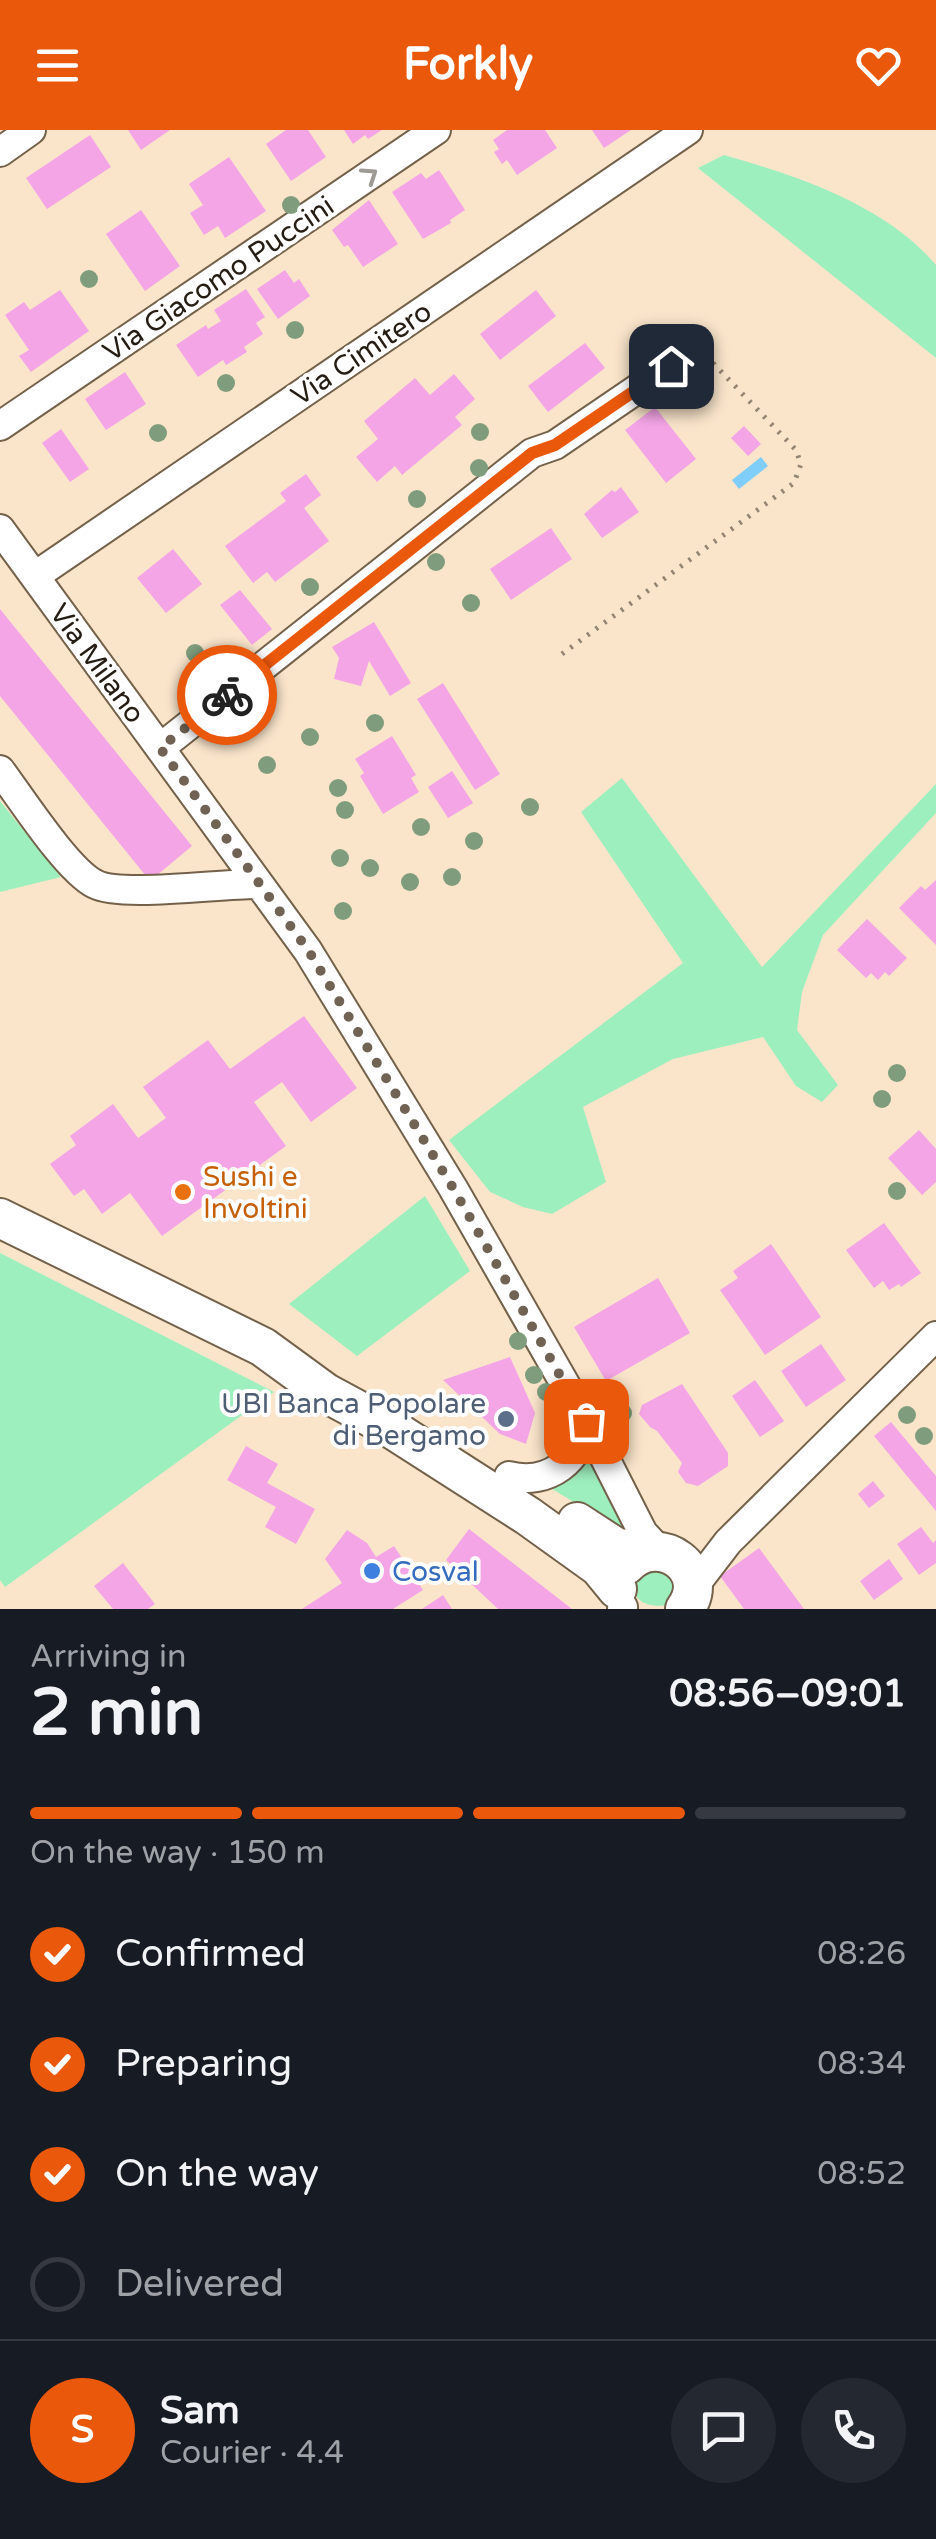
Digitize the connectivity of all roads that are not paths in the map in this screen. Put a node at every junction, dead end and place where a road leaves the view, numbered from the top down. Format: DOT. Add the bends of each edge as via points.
graph roads {
  1 [pos="32,130"];
  2 [pos="436,130"];
  3 [pos="688,130"];
  4 [pos="0,152"];
  5 [pos="671,366"];
  6 [pos="0,426"];
  7 [pos="0,528"];
  8 [pos="34,576"];
  9 [pos="160,748"];
  10 [pos="0,770"];
  11 [pos="259,884"];
  12 [pos="0,1218"];
  13 [pos="936,1336"];
  14 [pos="263,1347"];
  15 [pos="586,1421"];
  16 [pos="509,1476"];
  17 [pos="677,1581"];
  18 [pos="622,1604"];
  1 -- 4 [label="street"];
  6 -- 2 [label="street, Via Giacomo Puccini, one-way"];
  3 -- 8 [label="street, Via Cimitero"];
  5 -- 9 [label="street" via="555,445 532,453"];
  7 -- 8 [label="street, Via Milano"];
  8 -- 9 [label="street, Via Milano"];
  9 -- 11 [label="street, Via Milano"];
  10 -- 11 [label="street" via="97,886"];
  11 -- 15 [label="street, Via Milano" via="368,1048"];
  12 -- 14 [label="main road"];
  13 -- 17 [label="street" via="728,1542"];
  14 -- 16 [label="main road" via="334,1368"];
  14 -- 18 [label="main road" via="600,1567"];
  15 -- 16 [label="street" via="580,1446 556,1471 526,1480"];
  15 -- 17 [label="street, Via Milano" via="643,1533"];
  16 -- 17 [label="main road"];
  17 -- 18 [label="main road" via="626,1564"];
}
